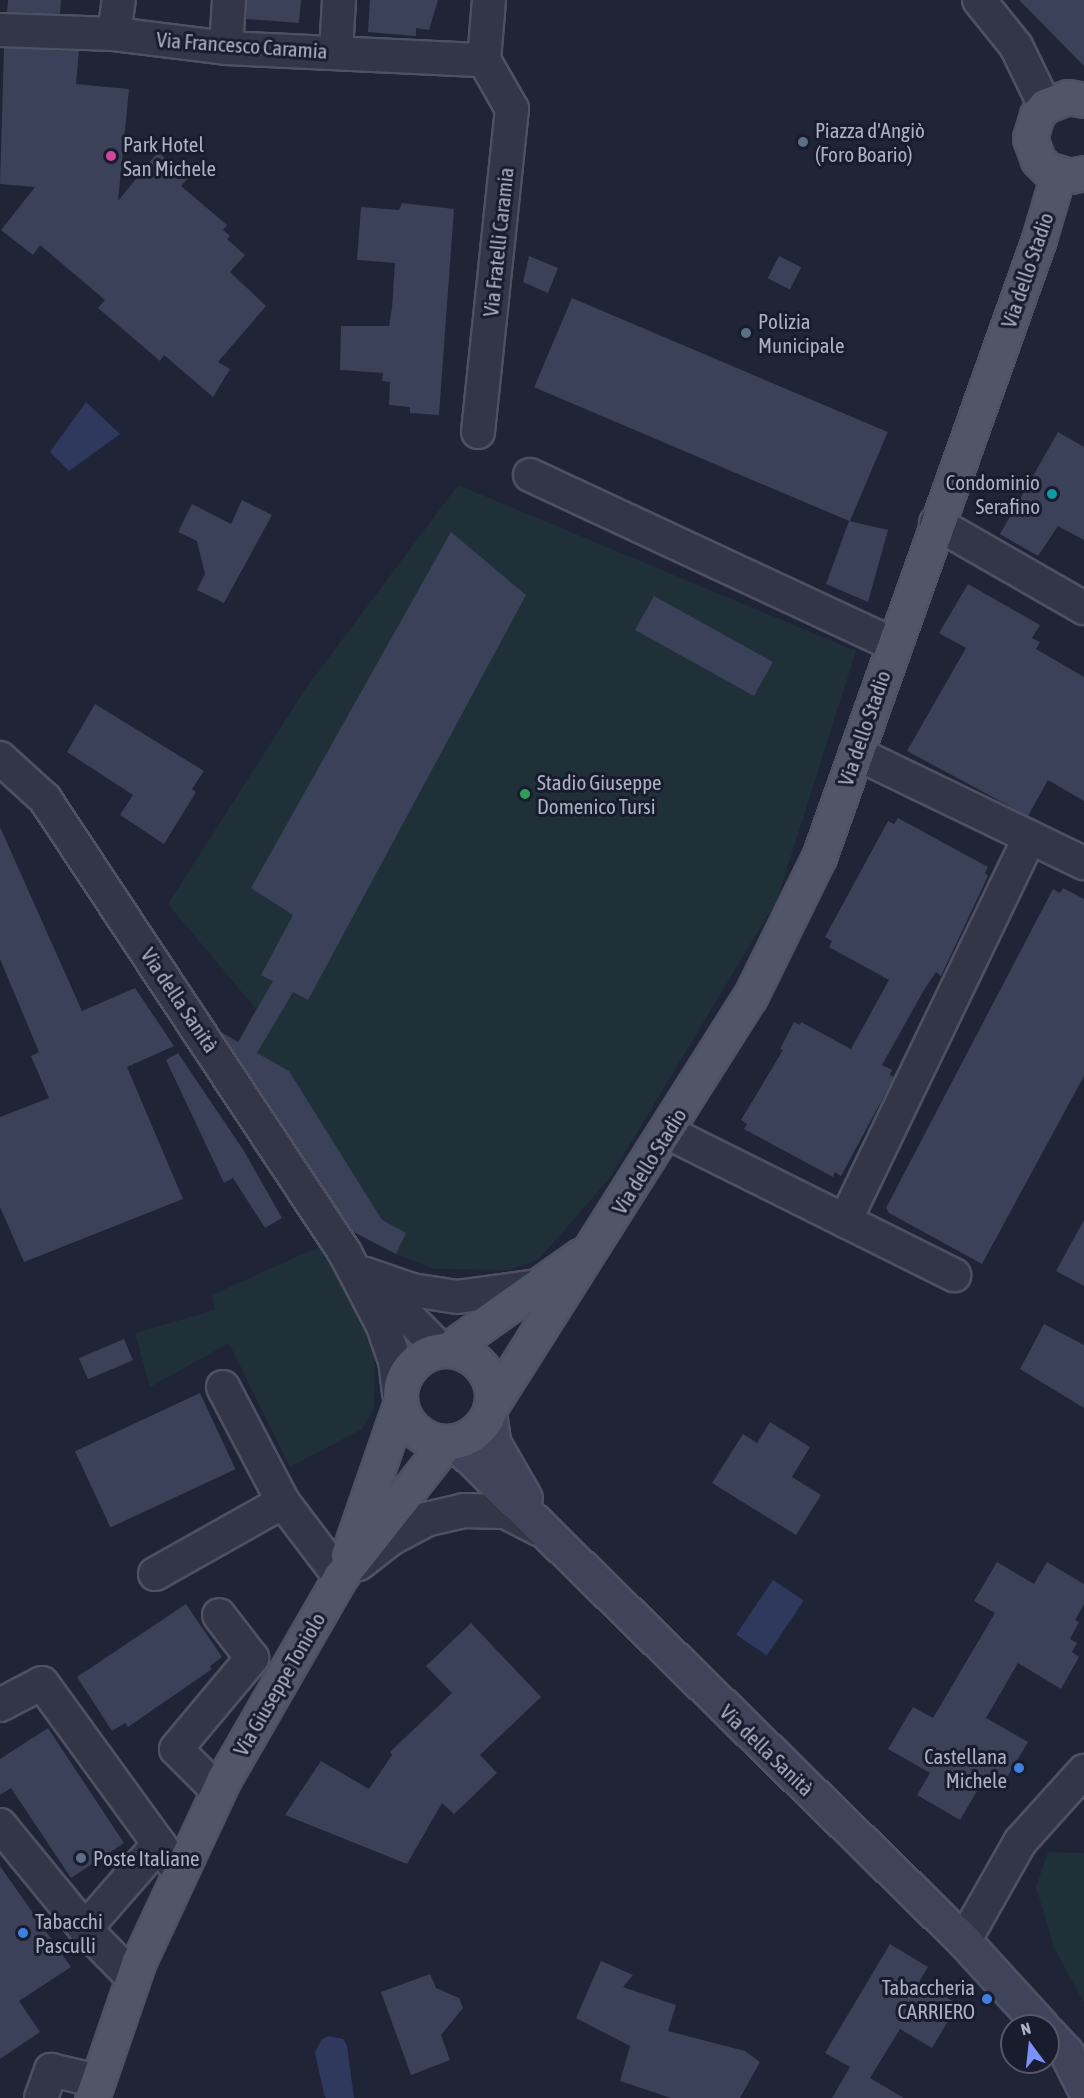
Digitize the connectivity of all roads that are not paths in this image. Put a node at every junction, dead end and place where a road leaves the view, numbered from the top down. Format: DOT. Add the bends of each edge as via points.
graph roads {
  1 [pos="118,0"];
  2 [pos="229,0"];
  3 [pos="339,0"];
  4 [pos="489,0"];
  5 [pos="978,3"];
  6 [pos="0,30"];
  7 [pos="114,34"];
  8 [pos="226,48"];
  9 [pos="336,52"];
  10 [pos="484,60"];
  11 [pos="1084,100"];
  12 [pos="1045,106"];
  13 [pos="1071,174"];
  14 [pos="478,432"];
  15 [pos="530,475"];
  16 [pos="936,523"];
  17 [pos="1084,608"];
  18 [pos="893,644"];
  19 [pos="856,753"];
  20 [pos="0,758"];
  21 [pos="1030,837"];
  22 [pos="1084,863"];
  23 [pos="667,1132"];
  24 [pos="844,1221"];
  25 [pos="595,1246"];
  26 [pos="356,1264"];
  27 [pos="954,1275"];
  28 [pos="537,1286"];
  29 [pos="444,1350"];
  30 [pos="223,1387"];
  31 [pos="399,1399"];
  32 [pos="490,1410"];
  33 [pos="450,1442"];
  34 [pos="283,1502"];
  35 [pos="540,1529"];
  36 [pos="569,1558"];
  37 [pos="155,1574"];
  38 [pos="340,1577"];
  39 [pos="219,1615"];
  40 [pos="0,1705"];
  41 [pos="1084,1771"];
  42 [pos="218,1791"];
  43 [pos="0,1825"];
  44 [pos="159,1844"];
  45 [pos="180,1873"];
  46 [pos="85,1929"];
  47 [pos="964,1941"];
  48 [pos="133,1978"];
  49 [pos="1031,2014"];
  50 [pos="1060,2045"];
  51 [pos="1084,2088"];
  52 [pos="95,2090"];
  53 [pos="41,2098"];
  1 -- 7 [label="street"];
  2 -- 8 [label="street"];
  3 -- 9 [label="street"];
  4 -- 10 [label="street"];
  5 -- 12 [label="street" via="1016,46"];
  6 -- 7 [label="street, Via Francesco Caramia"];
  7 -- 8 [label="street, Via Francesco Caramia"];
  8 -- 9 [label="street, Via Francesco Caramia"];
  9 -- 10 [label="street, Via Francesco Caramia"];
  10 -- 14 [label="street, Via Fratelli Caramia" via="512,109"];
  11 -- 12 [label="main road" via="1068,97"];
  12 -- 13 [label="main road" via="1031,126 1030,138 1038,160"];
  13 -- 16 [label="main road, Via dello Stadio" via="1039,239"];
  15 -- 18 [label="street"];
  16 -- 17 [label="street"];
  16 -- 18 [label="main road, Via dello Stadio"];
  18 -- 19 [label="main road, Via dello Stadio"];
  19 -- 21 [label="street"];
  19 -- 23 [label="main road, Via dello Stadio" via="819,857 750,997"];
  20 -- 26 [label="street, Via della Sanità" via="45,799"];
  21 -- 22 [label="street"];
  21 -- 24 [label="street"];
  23 -- 24 [label="street"];
  23 -- 25 [label="main road, Via dello Stadio"];
  24 -- 27 [label="street"];
  25 -- 28 [label="main road, Via dello Stadio"];
  25 -- 32 [label="main road, Via dello Stadio"];
  26 -- 28 [label="street, Via dello Stadio" via="412,1290 457,1297"];
  26 -- 29 [label="street, Via della Sanità"];
  26 -- 31 [label="street, Via della Sanità" via="395,1360"];
  28 -- 29 [label="main road, Via dello Stadio"];
  29 -- 31 [label="main road" via="418,1359 409,1368"];
  29 -- 32 [label="main road" via="471,1358 481,1366 492,1392"];
  30 -- 34 [label="street"];
  31 -- 33 [label="main road" via="416,1432"];
  31 -- 38 [label="main road, Via Giuseppe Toniolo"];
  32 -- 33 [label="main road" via="469,1437"];
  32 -- 36 [label="main road, Via della Sanità" via="494,1444 512,1480"];
  33 -- 35 [label="main road, Via della Sanità"];
  33 -- 38 [label="main road, Via Giuseppe Toniolo"];
  34 -- 37 [label="street"];
  34 -- 38 [label="street"];
  35 -- 36 [label="main road, Via della Sanità"];
  35 -- 38 [label="street" via="505,1511 463,1510 425,1519 390,1538"];
  36 -- 47 [label="main road, Via della Sanità"];
  38 -- 42 [label="main road, Via Giuseppe Toniolo"];
  39 -- 42 [label="street, Via Giuseppe Toniolo" via="252,1658 176,1749"];
  40 -- 44 [label="street" via="42,1683"];
  41 -- 47 [label="street" via="1020,1842"];
  42 -- 45 [label="main road, Via Giuseppe Toniolo"];
  43 -- 46 [label="street"];
  44 -- 45 [label="street"];
  44 -- 46 [label="street"];
  45 -- 48 [label="main road, Via Giuseppe Toniolo"];
  46 -- 48 [label="street"];
  47 -- 49 [label="main road, Via della Sanità"];
  48 -- 52 [label="main road, Via Giuseppe Toniolo"];
  50 -- 51 [label="main road"];
  52 -- 53 [label="street, Via Giuseppe Toniolo" via="51,2070"];
}
